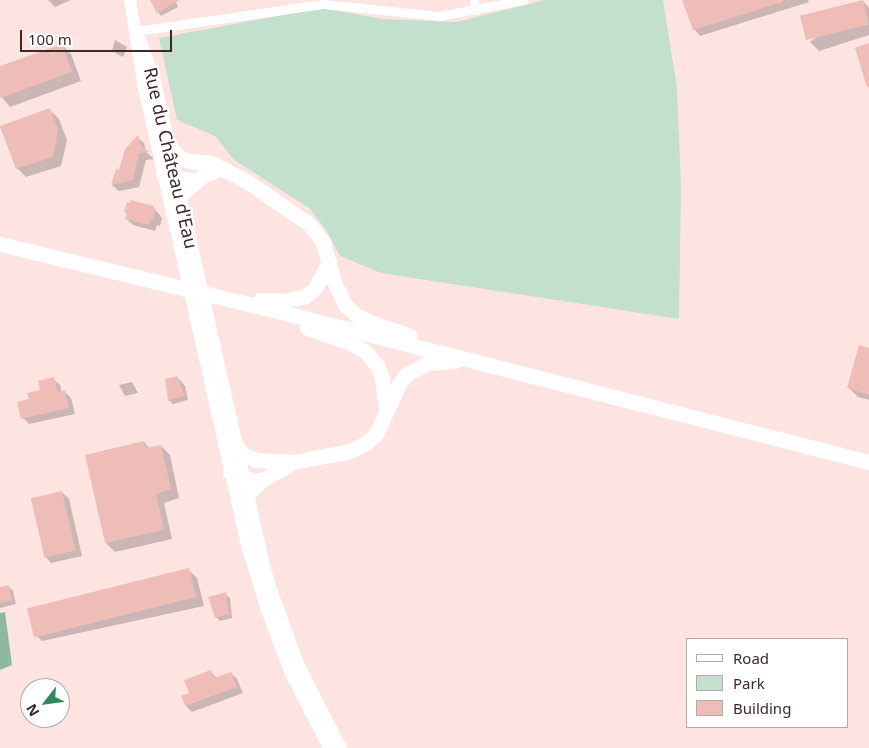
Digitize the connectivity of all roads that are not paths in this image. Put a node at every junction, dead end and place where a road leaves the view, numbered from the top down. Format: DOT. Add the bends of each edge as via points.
graph roads {
  1 [pos="130,0"];
  2 [pos="474,0"];
  3 [pos="523,0"];
  4 [pos="343,2"];
  5 [pos="476,10"];
  6 [pos="136,31"];
  7 [pos="170,147"];
  8 [pos="221,168"];
  9 [pos="176,170"];
  10 [pos="195,180"];
  11 [pos="181,194"];
  12 [pos="0,244"];
  13 [pos="188,259"];
  14 [pos="329,262"];
  15 [pos="241,303"];
  16 [pos="273,310"];
  17 [pos="201,317"];
  18 [pos="418,347"];
  19 [pos="472,361"];
  20 [pos="386,413"];
  21 [pos="236,445"];
  22 [pos="256,460"];
  23 [pos="293,462"];
  24 [pos="869,462"];
  25 [pos="238,472"];
  26 [pos="262,480"];
  27 [pos="247,495"];
  28 [pos="329,748"];
  29 [pos="341,748"];
  1 -- 6 [label="main road, Rue du Château d'Eau"];
  2 -- 5 [label="street"];
  3 -- 5 [label="street"];
  4 -- 5 [label="street" via="439,16"];
  4 -- 6 [label="street"];
  6 -- 7 [label="main road, Rue du Château d'Eau" via="155,82"];
  6 -- 9 [label="main road, Rue du Château d'Eau" via="141,73"];
  7 -- 9 [label="main road" via="180,158"];
  8 -- 9 [label="main road" via="211,163"];
  8 -- 10 [label="main road"];
  8 -- 14 [label="main road" via="248,182 309,224 323,242"];
  9 -- 10 [label="main road"];
  9 -- 11 [label="main road, Rue du Château d'Eau"];
  9 -- 13 [label="main road, Rue du Château d'Eau"];
  10 -- 11 [label="main road"];
  11 -- 13 [label="main road, Rue du Château d'Eau"];
  12 -- 15 [label="main road"];
  13 -- 17 [label="main road"];
  14 -- 15 [label="main road" via="315,288 306,296 283,301 264,299"];
  14 -- 18 [label="main road" via="338,294 345,305 370,322 411,336"];
  15 -- 16 [label="main road"];
  16 -- 18 [label="main road"];
  16 -- 20 [label="main road" via="291,322 351,343 366,352 382,378"];
  17 -- 21 [label="main road"];
  17 -- 25 [label="main road"];
  18 -- 19 [label="main road"];
  19 -- 20 [label="main road" via="428,363 413,370 400,382"];
  19 -- 24 [label="main road"];
  20 -- 23 [label="main road" via="376,434 366,443 350,451"];
  21 -- 22 [label="main road" via="241,453"];
  21 -- 25 [label="main road"];
  22 -- 23 [label="main road"];
  22 -- 25 [label="main road"];
  23 -- 26 [label="main road"];
  25 -- 26 [label="main road" via="253,480"];
  25 -- 27 [label="main road"];
  25 -- 28 [label="main road" via="246,540 266,607 290,672"];
  26 -- 27 [label="main road"];
  27 -- 29 [label="main road" via="263,563 286,633 316,702"];
}
